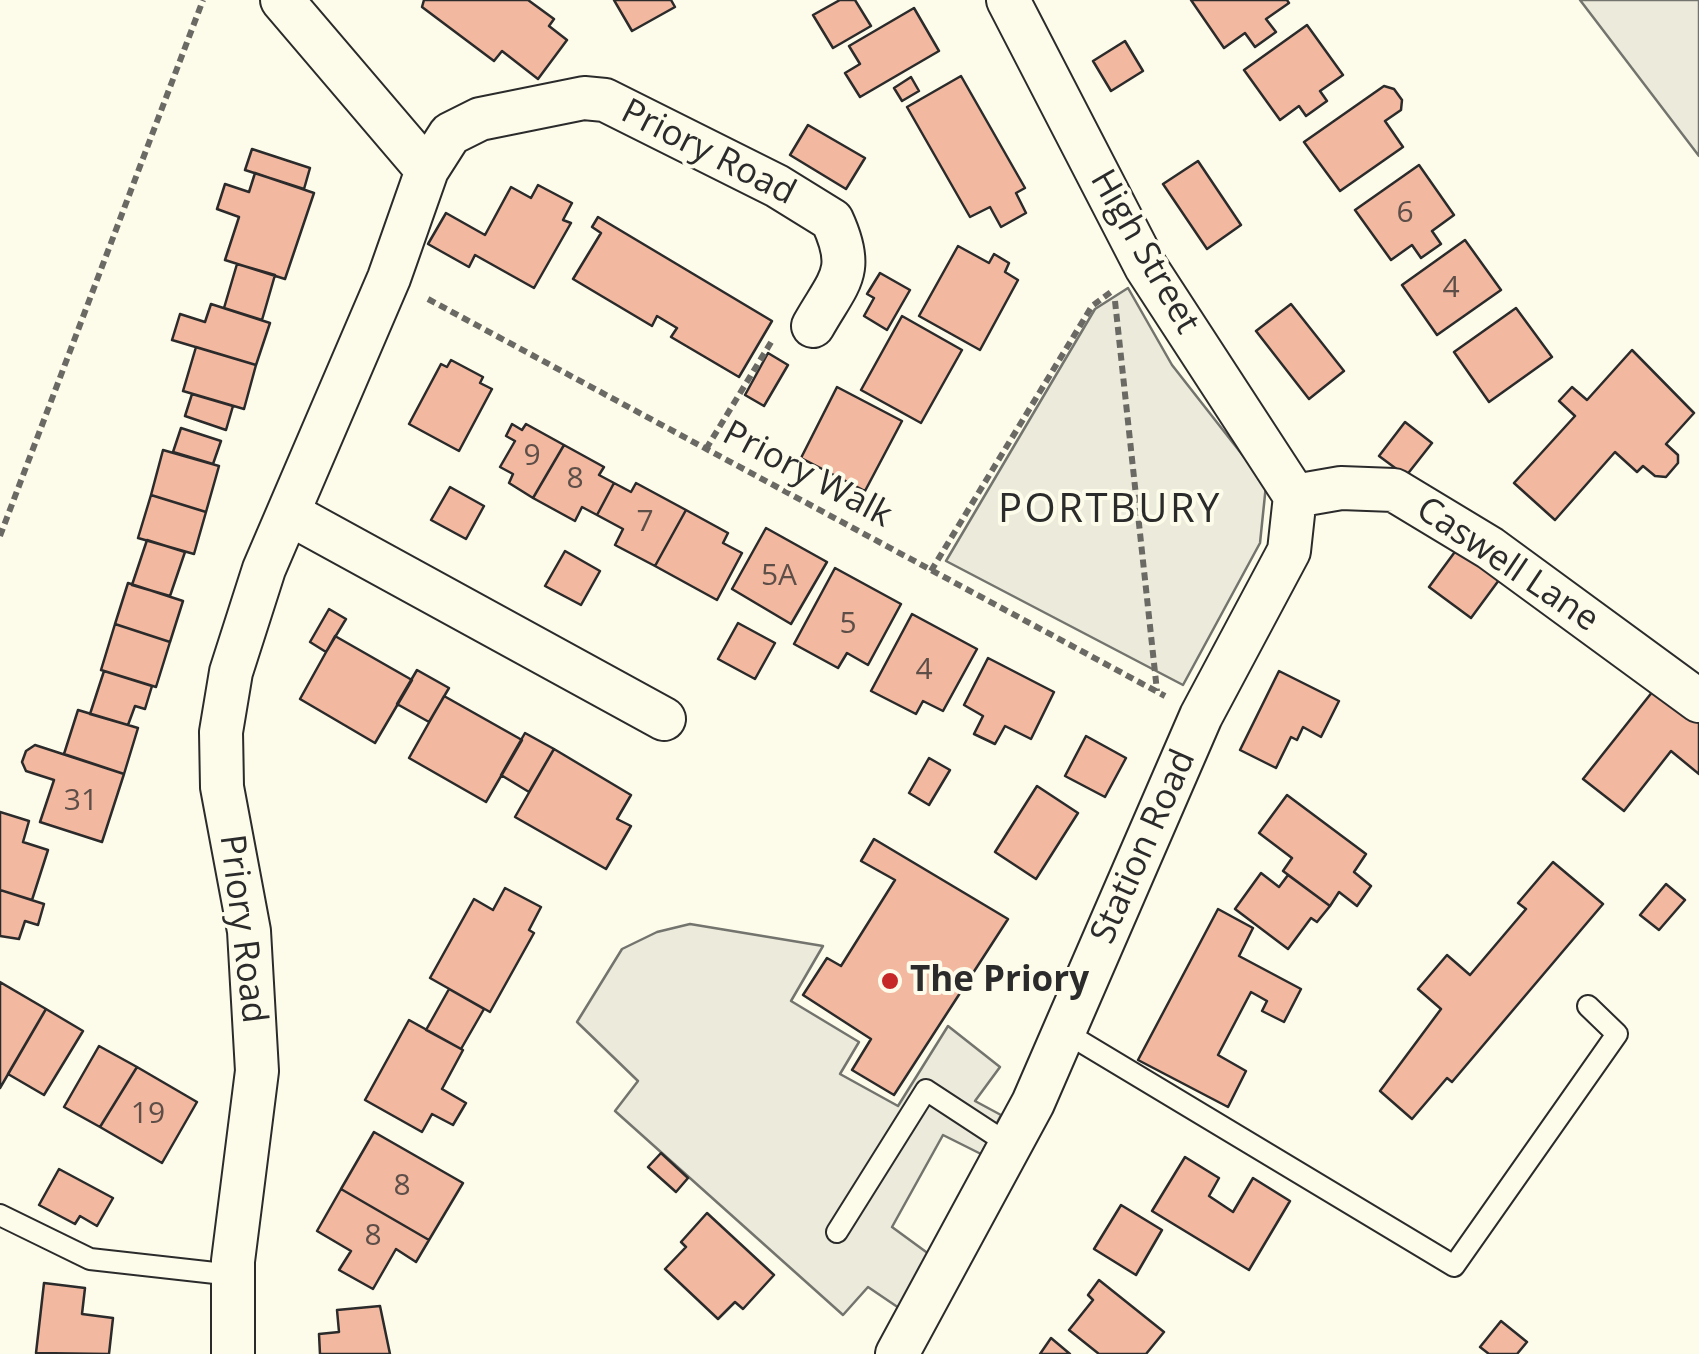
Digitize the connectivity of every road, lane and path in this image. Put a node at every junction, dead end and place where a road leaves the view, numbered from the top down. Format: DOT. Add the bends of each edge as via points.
graph roads {
  1 [pos="203,0"];
  2 [pos="282,0"];
  3 [pos="1008,0"];
  4 [pos="426,170"];
  5 [pos="389,278"];
  6 [pos="813,326"];
  7 [pos="706,449"];
  8 [pos="1295,496"];
  9 [pos="288,513"];
  10 [pos="0,536"];
  11 [pos="931,570"];
  12 [pos="1158,692"];
  13 [pos="1699,701"];
  14 [pos="1201,716"];
  15 [pos="664,720"];
  16 [pos="1588,1006"];
  17 [pos="1063,1032"];
  18 [pos="1010,1146"];
  19 [pos="0,1215"];
  20 [pos="837,1232"];
  21 [pos="233,1275"];
  22 [pos="906,1350"];
  23 [pos="233,1354"];
  1 -- 10 [label="path"];
  2 -- 4 [label="street"];
  3 -- 8 [label="street, High Street" via="1146,267"];
  4 -- 5 [label="street, Priory Road"];
  4 -- 6 [label="street, Priory Road" via="450,134 480,119 584,98 628,108 832,220 847,266"];
  5 -- 7 [label="path, Priory Walk"];
  5 -- 9 [label="street, Priory Road"];
  6 -- 7 [label="path" via="789,312"];
  7 -- 11 [label="path, Priory Walk"];
  8 -- 13 [label="street, Caswell Lane" via="1341,488 1394,490 1490,548"];
  8 -- 14 [label="street, Station Road" via="1289,550"];
  9 -- 15 [label="street"];
  9 -- 21 [label="street, Priory Road" via="230,672 221,732 222,787 249,931 256,1022"];
  11 -- 12 [label="path, Priory Walk"];
  11 -- 12 [label="path" via="1092,306 1115,290"];
  12 -- 14 [label="path, Priory Walk"];
  14 -- 17 [label="street, Station Road"];
  16 -- 17 [label="lane" via="1618,1034 1454,1266"];
  17 -- 18 [label="street, Station Road"];
  18 -- 20 [label="lane" via="926,1090"];
  18 -- 22 [label="street, Station Road" via="917,1299"];
  19 -- 21 [label="lane" via="90,1259"];
  21 -- 23 [label="street, Priory Road"];
}
